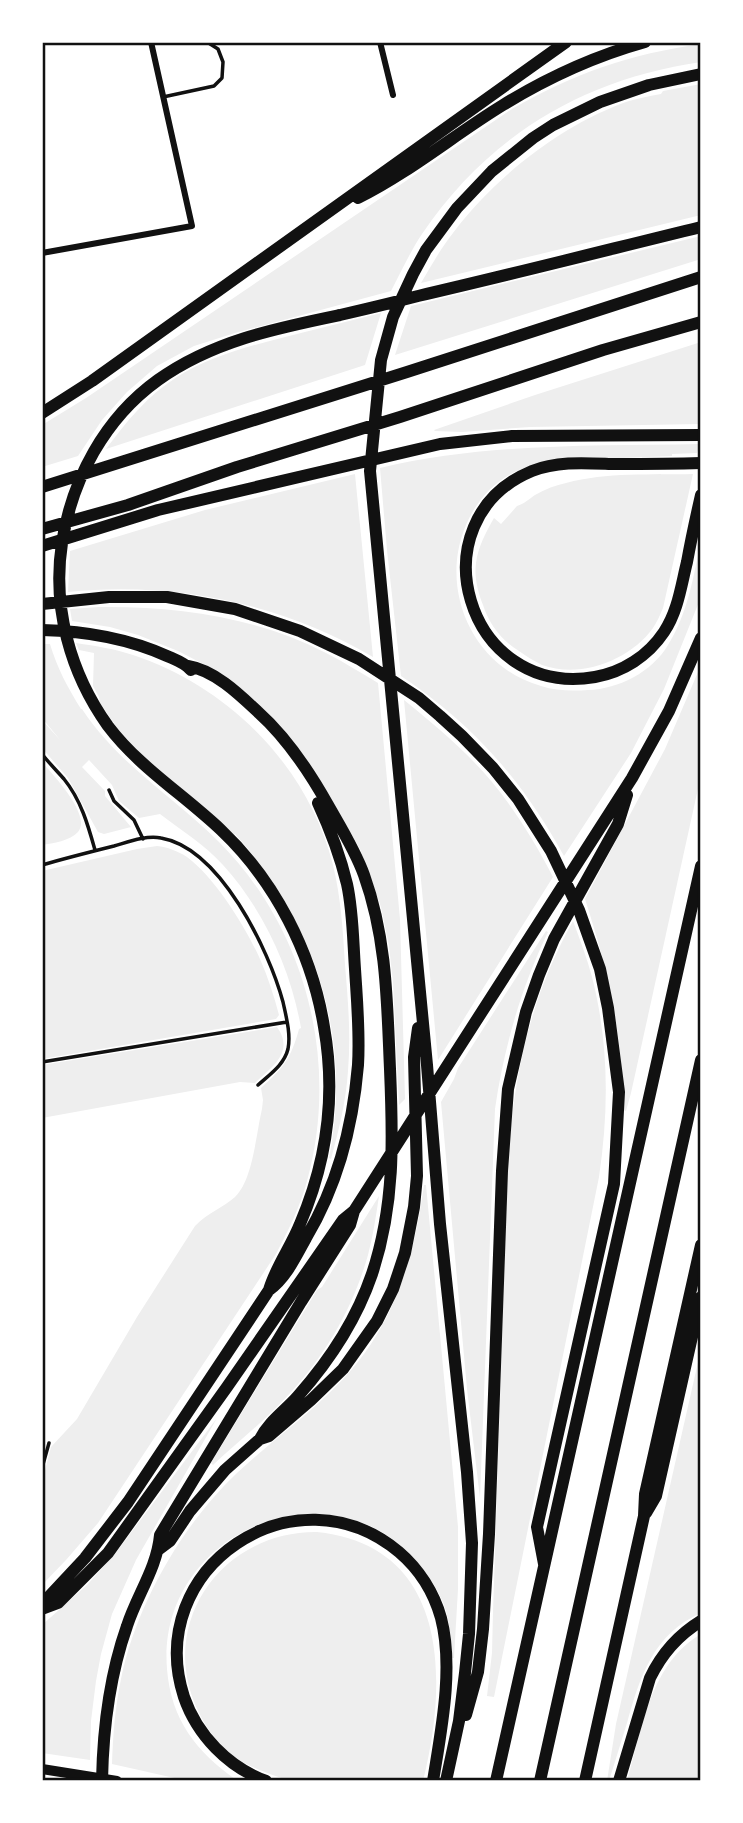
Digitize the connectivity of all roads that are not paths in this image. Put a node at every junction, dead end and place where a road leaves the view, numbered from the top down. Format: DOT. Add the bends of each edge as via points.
graph roads {
  1 [pos="151,42"];
  2 [pos="207,42"];
  3 [pos="380,42"];
  4 [pos="566,42"];
  5 [pos="645,42"];
  6 [pos="701,74"];
  7 [pos="393,95"];
  8 [pos="163,97"];
  9 [pos="323,216"];
  10 [pos="701,227"];
  11 [pos="42,253"];
  12 [pos="701,277"];
  13 [pos="701,322"];
  14 [pos="42,413"];
  15 [pos="701,435"];
  16 [pos="701,463"];
  17 [pos="42,486"];
  18 [pos="701,495"];
  19 [pos="42,529"];
  20 [pos="42,546"];
  21 [pos="42,604"];
  22 [pos="42,630"];
  23 [pos="701,638"];
  24 [pos="188,666"];
  25 [pos="42,754"];
  26 [pos="632,778"];
  27 [pos="109,790"];
  28 [pos="143,839"];
  29 [pos="95,850"];
  30 [pos="42,865"];
  31 [pos="701,866"];
  32 [pos="421,1007"];
  33 [pos="287,1022"];
  34 [pos="701,1060"];
  35 [pos="42,1062"];
  36 [pos="258,1085"];
  37 [pos="354,1211"];
  38 [pos="701,1245"];
  39 [pos="269,1290"];
  40 [pos="701,1297"];
  41 [pos="260,1439"];
  42 [pos="49,1443"];
  43 [pos="42,1468"];
  44 [pos="644,1516"];
  45 [pos="159,1550"];
  46 [pos="544,1564"];
  47 [pos="42,1604"];
  48 [pos="42,1609"];
  49 [pos="701,1621"];
  50 [pos="42,1769"];
  51 [pos="102,1781"];
  52 [pos="117,1781"];
  53 [pos="266,1781"];
  54 [pos="433,1781"];
  55 [pos="446,1781"];
  56 [pos="496,1781"];
  57 [pos="540,1781"];
  58 [pos="585,1781"];
  59 [pos="619,1781"];
  1 -- 8 [label="street"];
  2 -- 8 [label="lane" via="218,49 222,78 214,86"];
  3 -- 7 [label="street"];
  4 -- 9 [label="highway"];
  5 -- 9 [label="highway" via="587,61 539,84 387,184"];
  6 -- 32 [label="highway" via="600,102 553,125 513,153 474,188 434,239 413,274 385,342 370,471"];
  8 -- 11 [label="street" via="192,226"];
  9 -- 14 [label="highway"];
  10 -- 39 [label="highway" via="229,342 158,380 117,419 97,444 74,495 59,577 61,611 77,671 110,729 128,750 221,830 275,897 303,951 324,1024 330,1080 323,1157 307,1207"];
  12 -- 17 [label="highway"];
  13 -- 19 [label="highway"];
  15 -- 20 [label="highway" via="512,436 440,444 158,510"];
  16 -- 18 [label="highway" via="567,463 535,470 511,483 484,511 469,546 466,583 481,626 503,653 550,676 586,679 634,662 665,631 678,603"];
  21 -- 46 [label="highway" via="167,597 235,609 300,631 359,660 419,698 493,768 518,799 563,873 600,968 620,1092 614,1184 537,1527"];
  22 -- 24 [label="highway" via="122,640"];
  23 -- 26 [label="highway" via="669,711"];
  24 -- 39 [label="highway" via="245,710 286,753 318,802 347,886 358,1025 353,1105 323,1208 285,1273"];
  24 -- 41 [label="highway" via="216,679 268,721 309,772 352,848 373,900 385,962 392,1167 387,1217 372,1276 332,1353"];
  25 -- 29 [label="lane" via="81,806"];
  26 -- 37 [label="highway"];
  26 -- 55 [label="highway" via="618,824 538,975 508,1089 484,1629 478,1672"];
  27 -- 28 [label="lane"];
  28 -- 29 [label="lane"];
  28 -- 33 [label="lane" via="176,842 218,876 265,951"];
  29 -- 30 [label="lane"];
  31 -- 46 [label="highway"];
  32 -- 41 [label="highway" via="414,1058 414,1207 393,1289 343,1369 280,1427"];
  32 -- 55 [label="highway" via="472,1543 465,1673"];
  33 -- 35 [label="lane"];
  33 -- 36 [label="lane" via="286,1054 279,1067"];
  34 -- 57 [label="highway"];
  37 -- 45 [label="highway" via="350,1225 160,1535"];
  37 -- 48 [label="highway" via="343,1220 107,1553 58,1602"];
  38 -- 44 [label="highway" via="645,1494"];
  39 -- 47 [label="highway" via="128,1502"];
  40 -- 44 [label="highway" via="656,1496"];
  41 -- 45 [label="highway" via="218,1477"];
  42 -- 43 [label="lane"];
  44 -- 58 [label="highway"];
  45 -- 51 [label="highway" via="127,1623 113,1672 104,1724"];
  46 -- 56 [label="highway"];
  49 -- 59 [label="highway" via="674,1641 656,1665"];
  50 -- 52 [label="main road"];
  53 -- 54 [label="highway" via="227,1759 192,1716 179,1681 179,1631 197,1585 225,1552 243,1538 278,1524 314,1520 363,1530 384,1541 416,1569 435,1601 445,1640 446,1689"];
}
